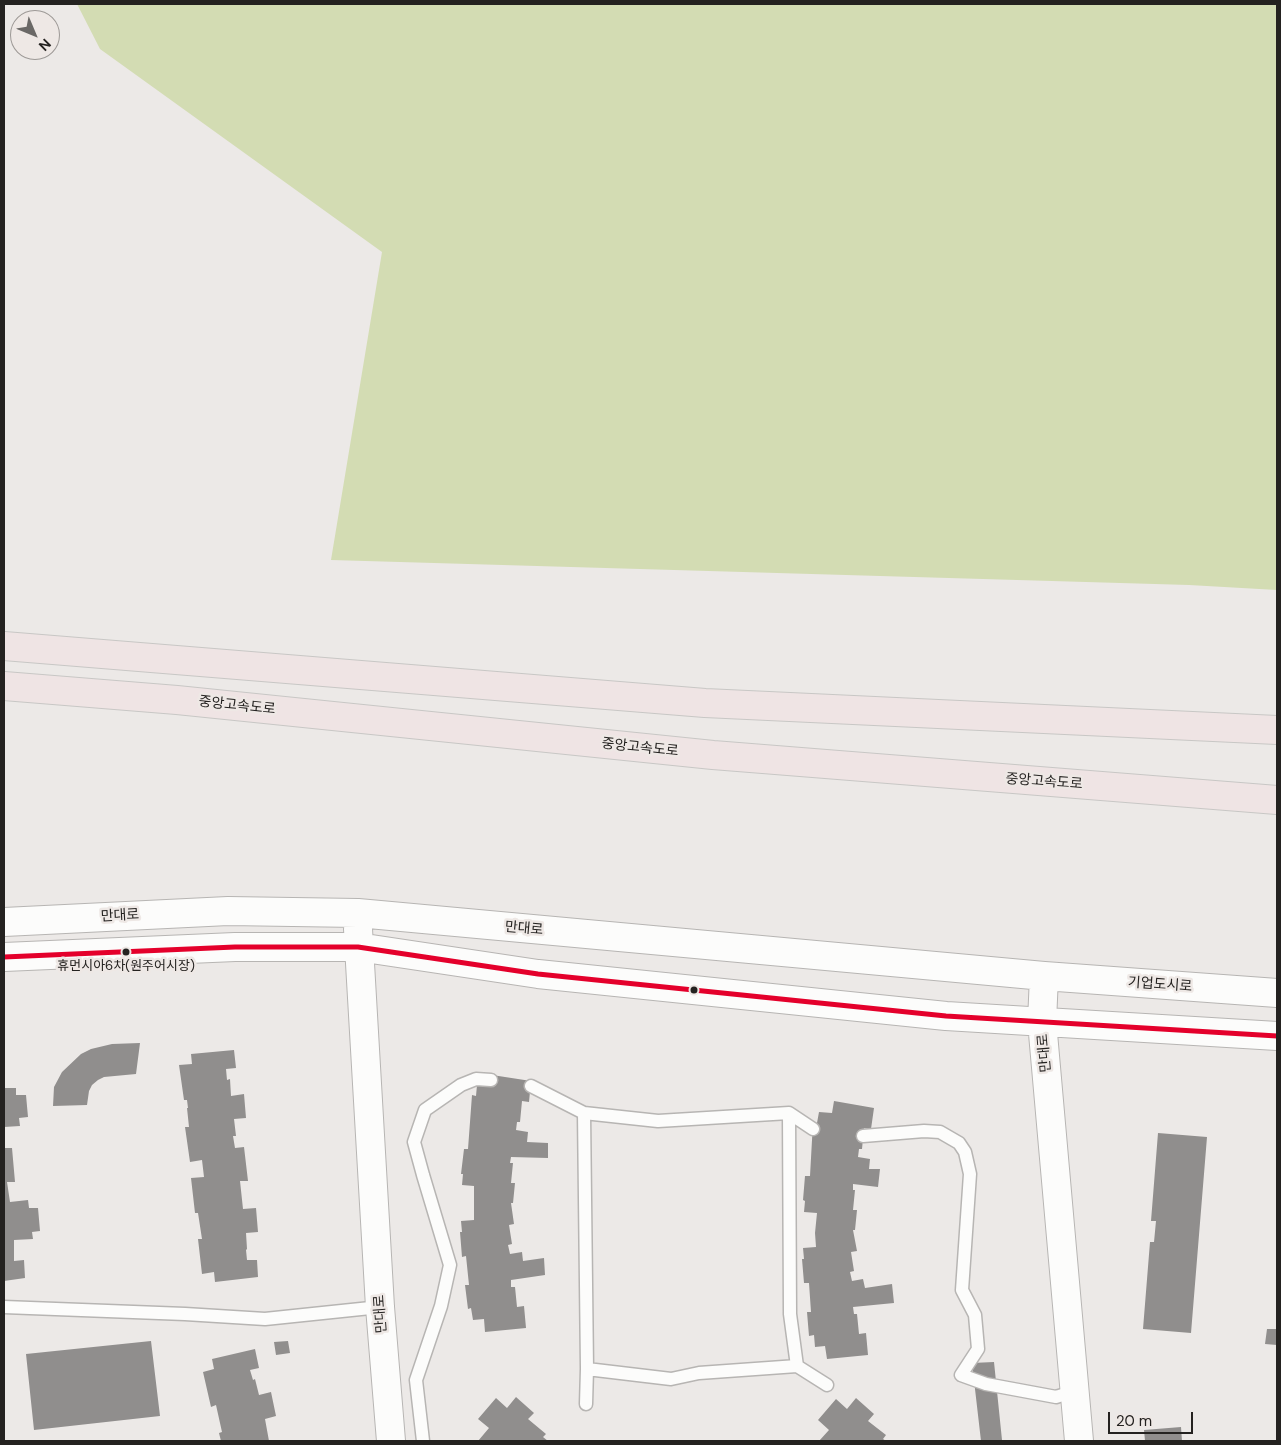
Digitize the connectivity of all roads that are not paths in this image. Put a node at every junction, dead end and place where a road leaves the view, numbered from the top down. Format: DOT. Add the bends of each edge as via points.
graph roads {
  1 [pos="4,646"];
  2 [pos="4,686"];
  3 [pos="1277,730"];
  4 [pos="1277,800"];
  5 [pos="358,913"];
  6 [pos="4,922"];
  7 [pos="358,947"];
  8 [pos="4,957"];
  9 [pos="1044,976"];
  10 [pos="1277,993"];
  11 [pos="1042,1022"];
  12 [pos="1277,1036"];
  13 [pos="491,1080"];
  14 [pos="531,1086"];
  15 [pos="584,1113"];
  16 [pos="789,1113"];
  17 [pos="813,1129"];
  18 [pos="863,1136"];
  19 [pos="380,1306"];
  20 [pos="4,1307"];
  21 [pos="797,1366"];
  22 [pos="587,1369"];
  23 [pos="827,1385"];
  24 [pos="1075,1392"];
  25 [pos="586,1404"];
  26 [pos="391,1441"];
  27 [pos="423,1441"];
  28 [pos="1079,1441"];
  1 -- 3 [label="highway" via="705,703"];
  2 -- 4 [label="highway, 중앙고속도로" via="177,700 713,756"];
  5 -- 6 [label="street, 만대로" via="228,911"];
  5 -- 7 [label="street"];
  5 -- 9 [label="street, 만대로"];
  7 -- 8 [label="street, 만대로" via="235,947"];
  7 -- 11 [label="street, 만대로" via="538,974 946,1016"];
  7 -- 19 [label="street, 만대로"];
  9 -- 10 [label="street, 기업도시로"];
  9 -- 11 [label="street"];
  11 -- 12 [label="street"];
  11 -- 24 [label="street, 만대로"];
  13 -- 27 [label="lane" via="476,1079 461,1085 425,1110 414,1142 450,1265 441,1306 416,1380"];
  14 -- 15 [label="lane"];
  15 -- 16 [label="lane" via="658,1121"];
  15 -- 22 [label="lane"];
  16 -- 17 [label="lane"];
  16 -- 21 [label="lane" via="790,1314"];
  18 -- 24 [label="lane" via="940,1132 959,1143 965,1152 970,1174 962,1290 976,1315 978,1349 961,1375 986,1384 1056,1397"];
  19 -- 20 [label="lane" via="265,1319"];
  19 -- 26 [label="street, 만대로"];
  21 -- 22 [label="lane" via="699,1372 671,1379"];
  21 -- 23 [label="lane"];
  22 -- 25 [label="lane"];
  24 -- 28 [label="street, 만대로"];
}
